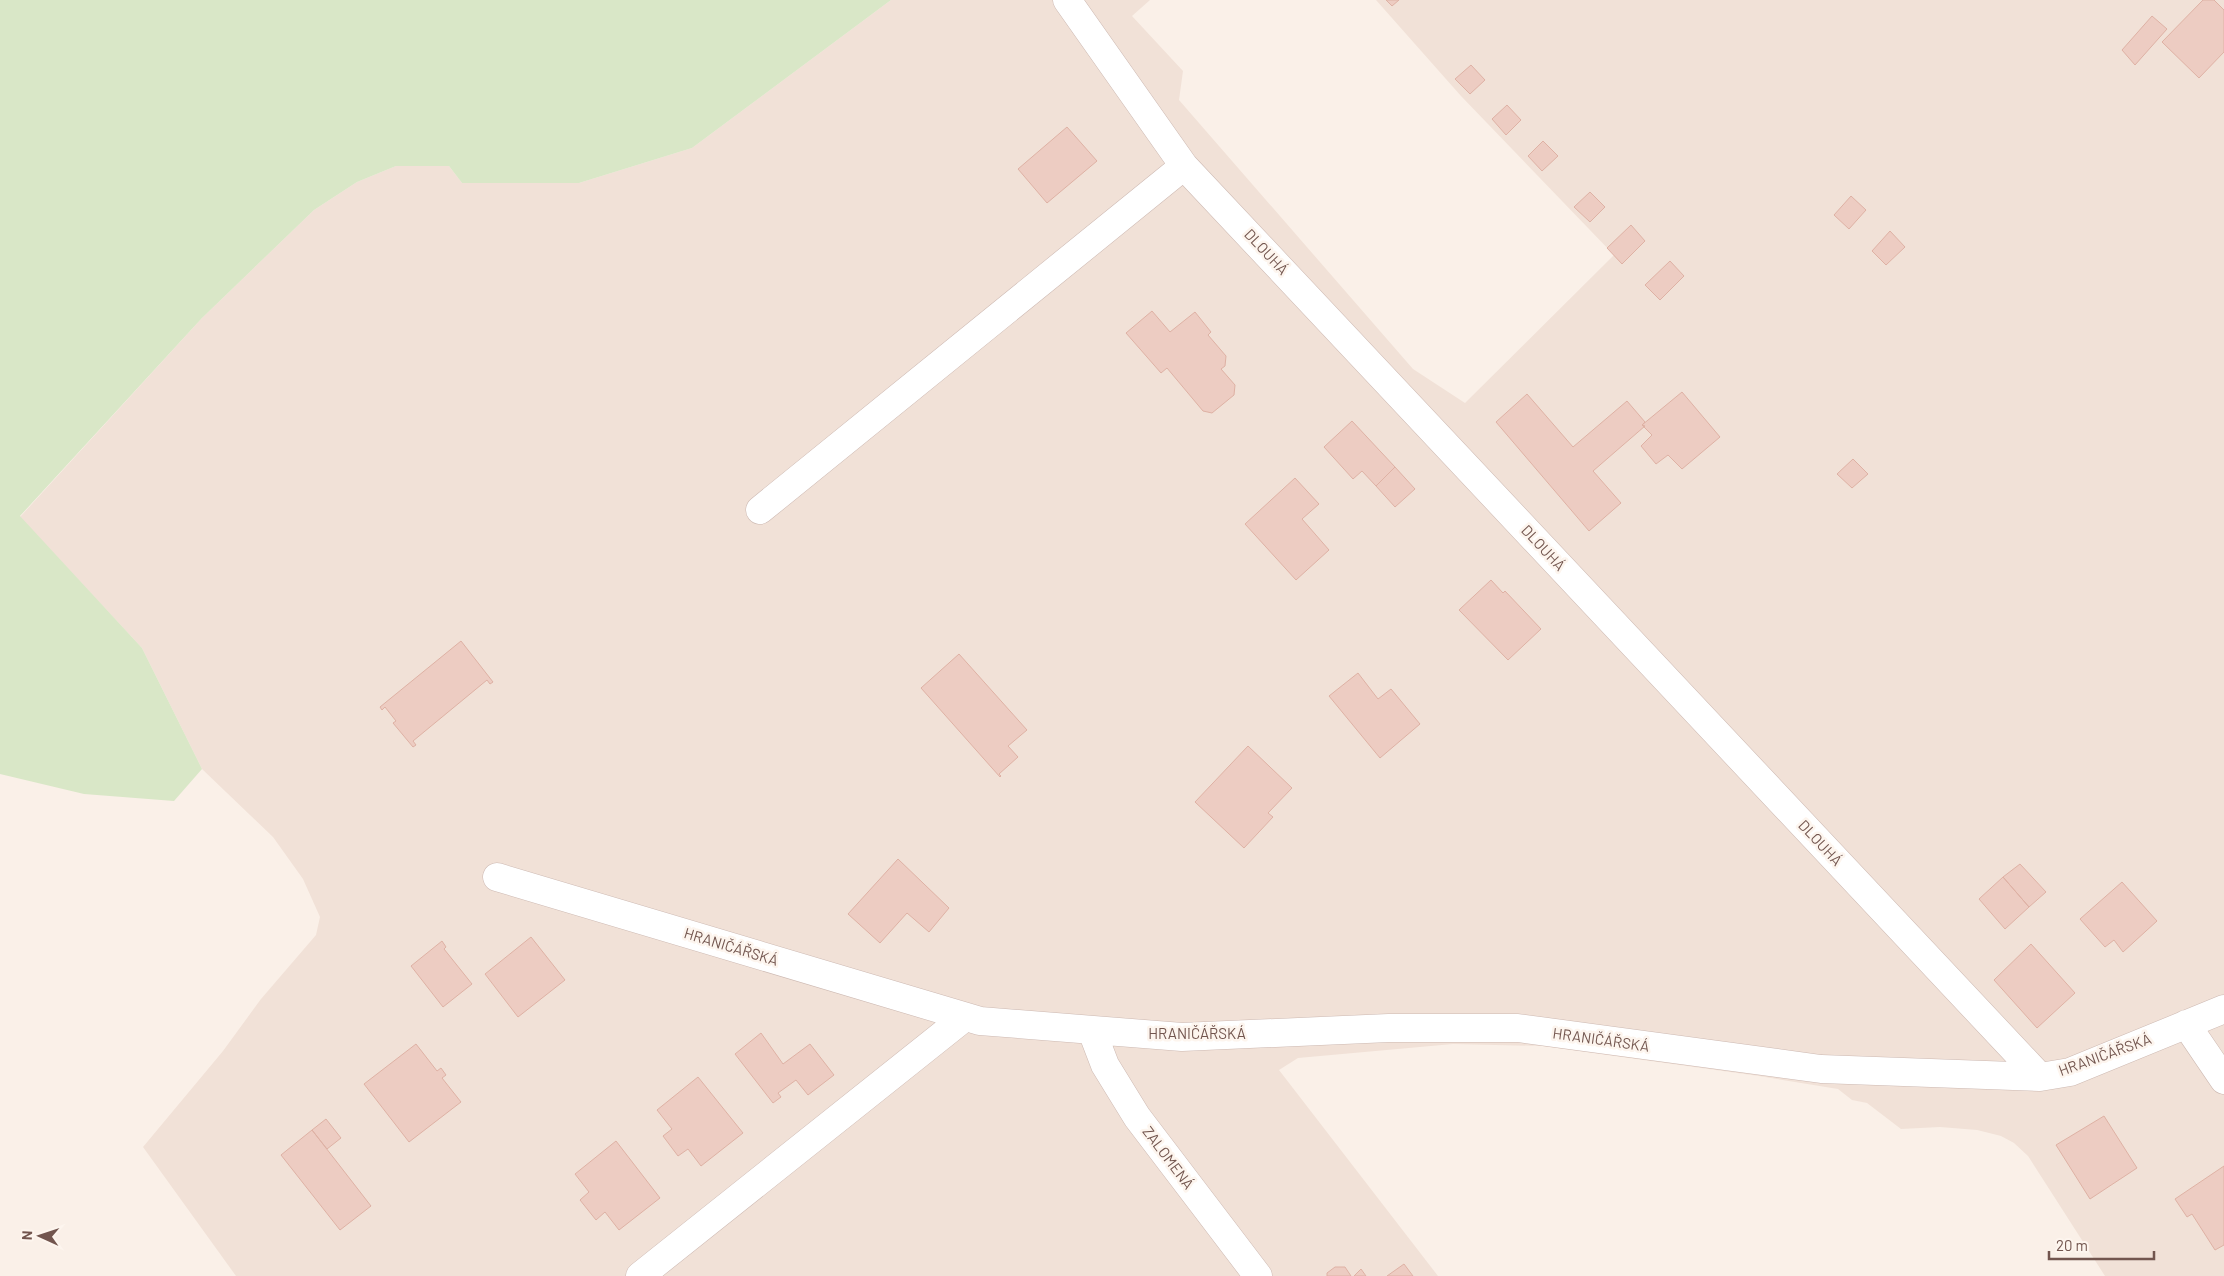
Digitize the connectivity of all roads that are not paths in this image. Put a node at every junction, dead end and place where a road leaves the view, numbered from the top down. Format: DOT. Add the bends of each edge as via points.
graph roads {
  1 [pos="1067,0"];
  2 [pos="1184,166"];
  3 [pos="760,510"];
  4 [pos="497,877"];
  5 [pos="2224,1009"];
  6 [pos="966,1017"];
  7 [pos="2186,1024"];
  8 [pos="1092,1031"];
  9 [pos="2040,1078"];
  10 [pos="2224,1080"];
  11 [pos="640,1276"];
  12 [pos="1258,1276"];
  1 -- 2 [label="street, DLOUHÁ"];
  2 -- 3 [label="street"];
  2 -- 9 [label="street, DLOUHÁ"];
  4 -- 6 [label="street, HRANIČÁŘSKÁ"];
  5 -- 7 [label="street, HRANIČÁŘSKÁ"];
  6 -- 8 [label="street, HRANIČÁŘSKÁ"];
  6 -- 11 [label="street"];
  7 -- 9 [label="street, HRANIČÁŘSKÁ" via="2070,1072"];
  7 -- 10 [label="street"];
  8 -- 9 [label="street, HRANIČÁŘSKÁ" via="1182,1037 1389,1028 1518,1028 1821,1069"];
  8 -- 12 [label="street, ZALOMENÁ" via="1105,1065 1137,1117"];
}
